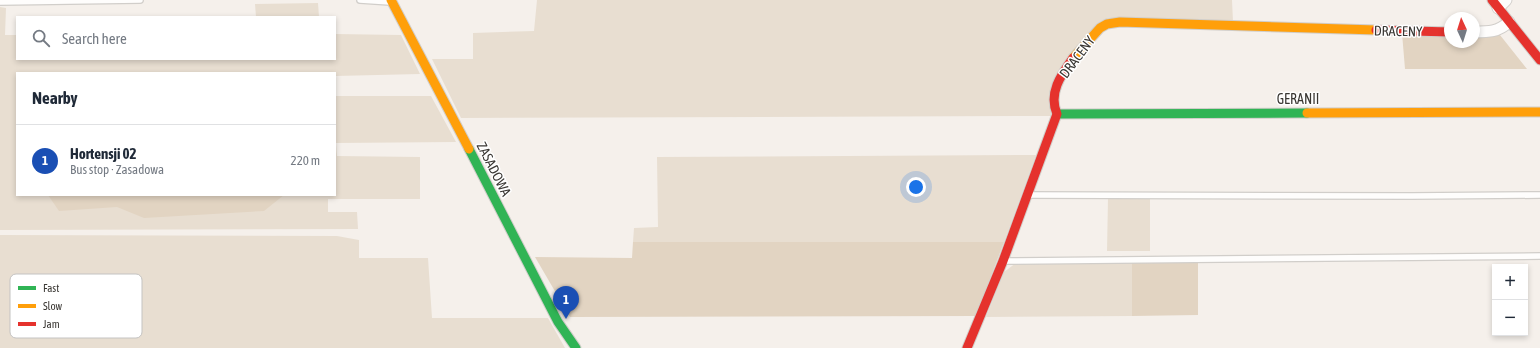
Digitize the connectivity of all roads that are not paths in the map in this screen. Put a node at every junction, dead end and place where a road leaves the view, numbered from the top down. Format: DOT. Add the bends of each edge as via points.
graph roads {
  1 [pos="140,0"];
  2 [pos="360,0"];
  3 [pos="392,1"];
  4 [pos="0,2"];
  5 [pos="1499,3"];
  6 [pos="1509,22"];
  7 [pos="1444,32"];
  8 [pos="1480,32"];
  9 [pos="1540,60"];
  10 [pos="1540,112"];
  11 [pos="1057,114"];
  12 [pos="1026,195"];
  13 [pos="1540,195"];
  14 [pos="1540,256"];
  15 [pos="1003,261"];
  16 [pos="576,348"];
  17 [pos="967,348"];
  1 -- 4 [label="lane"];
  2 -- 3 [label="lane"];
  3 -- 16 [label="street, ZASADOWA" via="558,322"];
  5 -- 6 [label="street"];
  6 -- 8 [label="street" via="1501,29"];
  6 -- 9 [label="street"];
  7 -- 11 [label="street, DRACENY" via="1135,22 1108,24 1095,33 1057,85 1053,98"];
  10 -- 11 [label="street, GERANII"];
  11 -- 12 [label="street, DRACENY"];
  12 -- 13 [label="lane"];
  12 -- 15 [label="street, DRACENY"];
  14 -- 15 [label="lane"];
  15 -- 17 [label="street, DRACENY"];
}
